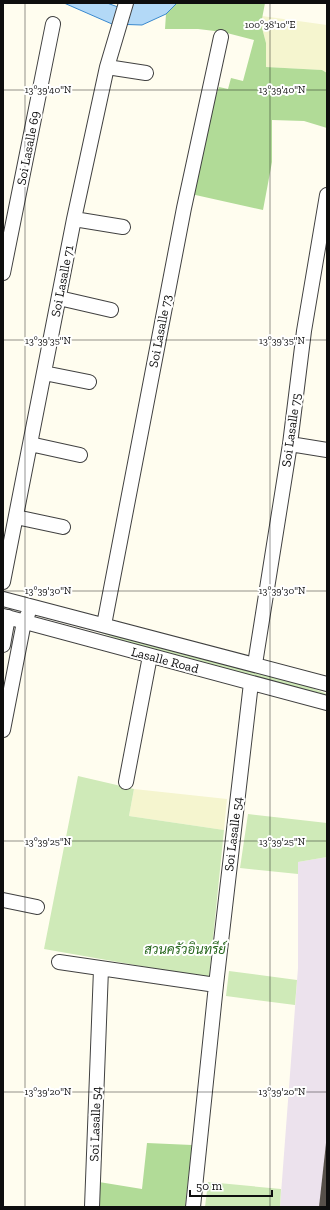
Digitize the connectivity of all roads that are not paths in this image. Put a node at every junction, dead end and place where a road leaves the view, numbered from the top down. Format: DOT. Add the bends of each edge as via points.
graph roads {
  1 [pos="126,3"];
  2 [pos="53,24"];
  3 [pos="221,37"];
  4 [pos="107,67"];
  5 [pos="146,73"];
  6 [pos="327,196"];
  7 [pos="74,219"];
  8 [pos="123,227"];
  9 [pos="3,273"];
  10 [pos="59,298"];
  11 [pos="111,310"];
  12 [pos="44,373"];
  13 [pos="88,382"];
  14 [pos="30,444"];
  15 [pos="290,444"];
  16 [pos="327,450"];
  17 [pos="80,455"];
  18 [pos="16,518"];
  19 [pos="63,527"];
  20 [pos="3,582"];
  21 [pos="3,599"];
  22 [pos="33,606"];
  23 [pos="47,610"];
  24 [pos="11,617"];
  25 [pos="104,625"];
  26 [pos="3,645"];
  27 [pos="110,645"];
  28 [pos="150,656"];
  29 [pos="254,664"];
  30 [pos="251,683"];
  31 [pos="326,684"];
  32 [pos="327,703"];
  33 [pos="3,730"];
  34 [pos="126,782"];
  35 [pos="3,900"];
  36 [pos="37,907"];
  37 [pos="59,962"];
  38 [pos="101,969"];
  39 [pos="216,985"];
  40 [pos="92,1207"];
  41 [pos="193,1207"];
  1 -- 4 [label="street, Soi Lasalle 71"];
  2 -- 9 [label="street, Soi Lasalle 69"];
  3 -- 25 [label="street, Soi Lasalle 73" via="184,208"];
  4 -- 5 [label="street"];
  4 -- 7 [label="street, Soi Lasalle 71"];
  6 -- 15 [label="street, Soi Lasalle 75" via="304,331"];
  7 -- 8 [label="street"];
  7 -- 10 [label="street, Soi Lasalle 71"];
  10 -- 11 [label="street"];
  10 -- 12 [label="street, Soi Lasalle 71"];
  12 -- 13 [label="street"];
  12 -- 14 [label="street, Soi Lasalle 71"];
  14 -- 17 [label="street"];
  14 -- 18 [label="street, Soi Lasalle 71"];
  15 -- 16 [label="street"];
  15 -- 29 [label="street, Soi Lasalle 75"];
  18 -- 19 [label="street"];
  18 -- 20 [label="street, Soi Lasalle 71"];
  21 -- 22 [label="street, Lasalle Road"];
  22 -- 23 [label="street, Lasalle Road"];
  22 -- 24 [label="street"];
  23 -- 25 [label="street, Lasalle Road"];
  23 -- 27 [label="street" via="38,614 39,618 101,638"];
  24 -- 26 [label="street"];
  24 -- 27 [label="street, Lasalle Road"];
  24 -- 33 [label="street"];
  25 -- 29 [label="street, Lasalle Road"];
  27 -- 28 [label="street, Lasalle Road"];
  28 -- 30 [label="street, Lasalle Road"];
  28 -- 34 [label="street"];
  29 -- 31 [label="street, Lasalle Road"];
  30 -- 32 [label="street, Lasalle Road"];
  30 -- 39 [label="street, Soi Lasalle 54"];
  35 -- 36 [label="street"];
  37 -- 38 [label="street"];
  38 -- 39 [label="street"];
  38 -- 40 [label="street, Soi Lasalle 54"];
  39 -- 41 [label="street, Soi Lasalle 54"];
}
